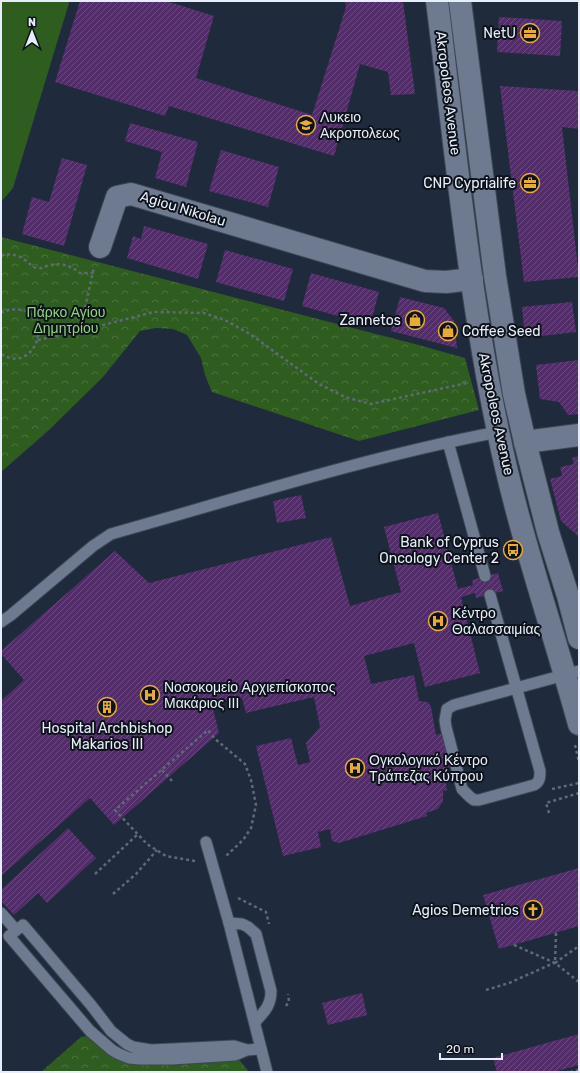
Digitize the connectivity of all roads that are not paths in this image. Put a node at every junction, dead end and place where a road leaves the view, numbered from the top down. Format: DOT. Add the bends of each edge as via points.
graph roads {
  1 [pos="437,1"];
  2 [pos="460,1"];
  3 [pos="100,247"];
  4 [pos="472,279"];
  5 [pos="498,432"];
  6 [pos="579,435"];
  7 [pos="448,442"];
  8 [pos="525,442"];
  9 [pos="485,576"];
  10 [pos="490,595"];
  11 [pos="573,596"];
  12 [pos="1,622"];
  13 [pos="579,638"];
  14 [pos="572,673"];
  15 [pos="517,688"];
  16 [pos="579,724"];
  17 [pos="206,842"];
  18 [pos="1,913"];
  19 [pos="229,923"];
  20 [pos="16,931"];
  21 [pos="255,1022"];
  22 [pos="261,1049"];
  23 [pos="247,1050"];
  24 [pos="267,1072"];
  1 -- 4 [label="main road, Akropoleos Avenue"];
  2 -- 8 [label="main road, Akropoleos Avenue" via="495,276 514,394"];
  3 -- 4 [label="main road, Agiou Nikolau" via="117,197 130,194 280,231 425,281"];
  4 -- 5 [label="main road, Akropoleos Avenue"];
  5 -- 7 [label="lane"];
  5 -- 14 [label="main road, Akropoleos Avenue" via="524,536"];
  6 -- 8 [label="main road"];
  7 -- 9 [label="lane"];
  7 -- 12 [label="lane" via="340,469 111,534"];
  8 -- 11 [label="main road, Akropoleos Avenue" via="548,532"];
  10 -- 15 [label="lane"];
  11 -- 13 [label="main road, Akropoleos Avenue"];
  14 -- 15 [label="lane"];
  14 -- 16 [label="main road, Akropoleos Avenue"];
  15 -- 15 [label="lane" via="450,707 445,715 460,784 474,800 534,785 540,776"];
  17 -- 19 [label="lane"];
  18 -- 20 [label="lane"];
  19 -- 21 [label="lane"];
  19 -- 21 [label="lane" via="242,924 256,934 271,991 270,1004"];
  20 -- 23 [label="lane" via="91,1005 111,1031 127,1044 151,1050 234,1046"];
  20 -- 23 [label="lane" via="90,1031 119,1054 129,1058 172,1059 235,1055"];
  21 -- 22 [label="lane"];
  22 -- 23 [label="lane"];
  22 -- 24 [label="lane"];
}
